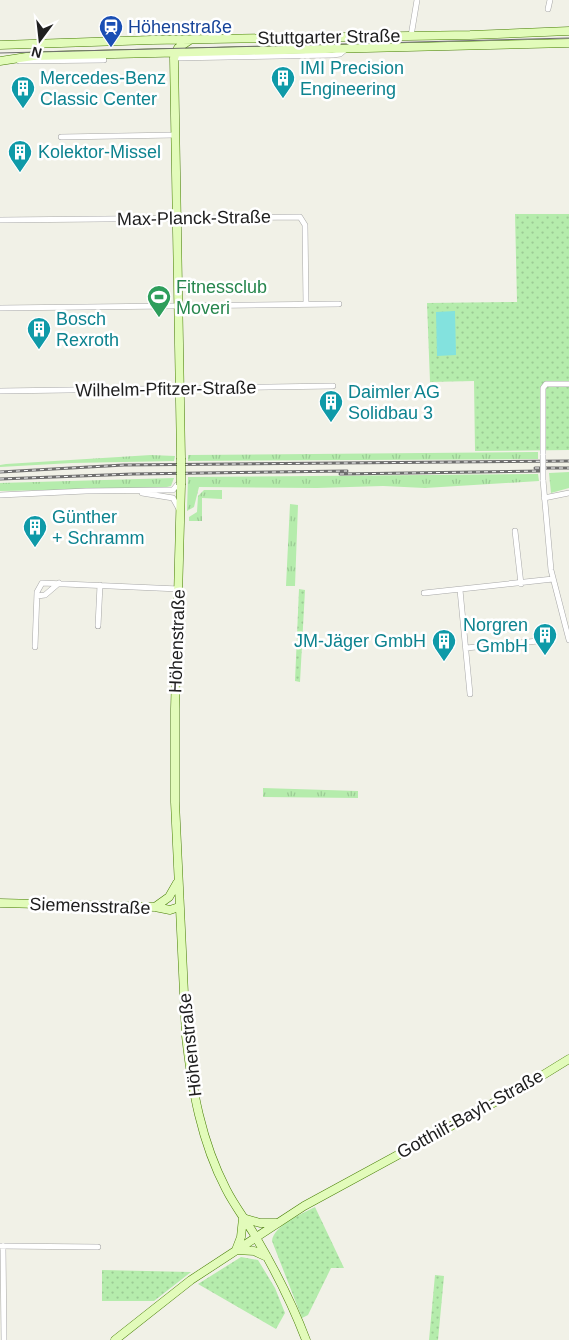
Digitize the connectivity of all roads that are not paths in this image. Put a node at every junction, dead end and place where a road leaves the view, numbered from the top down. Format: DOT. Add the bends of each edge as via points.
graph roads {
  1 [pos="417,0"];
  2 [pos="550,0"];
  3 [pos="548,9"];
  4 [pos="569,31"];
  5 [pos="411,36"];
  6 [pos="192,39"];
  7 [pos="162,40"];
  8 [pos="569,43"];
  9 [pos="0,45"];
  10 [pos="67,55"];
  11 [pos="174,56"];
  12 [pos="104,60"];
  13 [pos="0,61"];
  14 [pos="175,136"];
  15 [pos="62,137"];
  16 [pos="178,219"];
  17 [pos="0,220"];
  18 [pos="306,304"];
  19 [pos="339,304"];
  20 [pos="179,306"];
  21 [pos="0,308"];
  22 [pos="569,384"];
  23 [pos="333,386"];
  24 [pos="179,388"];
  25 [pos="0,391"];
  26 [pos="178,488"];
  27 [pos="122,490"];
  28 [pos="143,493"];
  29 [pos="569,493"];
  30 [pos="0,495"];
  31 [pos="544,498"];
  32 [pos="181,525"];
  33 [pos="515,532"];
  34 [pos="553,579"];
  35 [pos="59,583"];
  36 [pos="521,584"];
  37 [pos="100,585"];
  38 [pos="180,590"];
  39 [pos="460,590"];
  40 [pos="424,593"];
  41 [pos="37,596"];
  42 [pos="98,626"];
  43 [pos="569,640"];
  44 [pos="538,641"];
  45 [pos="35,646"];
  46 [pos="466,648"];
  47 [pos="470,694"];
  48 [pos="178,881"];
  49 [pos="0,903"];
  50 [pos="157,905"];
  51 [pos="179,907"];
  52 [pos="569,1059"];
  53 [pos="244,1218"];
  54 [pos="276,1223"];
  55 [pos="256,1237"];
  56 [pos="1,1246"];
  57 [pos="98,1247"];
  58 [pos="236,1250"];
  59 [pos="267,1257"];
  60 [pos="4,1340"];
  61 [pos="115,1340"];
  62 [pos="306,1340"];
  1 -- 5 [label="street"];
  2 -- 3 [label="street"];
  4 -- 5 [label="main road, Stuttgarter Straße"];
  5 -- 6 [label="main road, Stuttgarter Straße"];
  6 -- 7 [label="main road, Stuttgarter Straße"];
  6 -- 11 [label="main road" via="180,46"];
  7 -- 9 [label="main road, Stuttgarter Straße"];
  7 -- 11 [label="main road"];
  8 -- 11 [label="main road, Stuttgarter Straße"];
  10 -- 11 [label="main road, Stuttgarter Straße"];
  10 -- 12 [label="main road"];
  10 -- 13 [label="main road, Stuttgarter Straße"];
  11 -- 12 [label="main road"];
  11 -- 14 [label="main road, Höhenstraße"];
  12 -- 13 [label="street, Stuttgarter Straße"];
  14 -- 15 [label="street"];
  14 -- 16 [label="main road, Höhenstraße"];
  16 -- 17 [label="street, Max-Planck-Straße"];
  16 -- 18 [label="street, Max-Planck-Straße" via="300,217 305,225"];
  16 -- 20 [label="main road, Höhenstraße"];
  18 -- 19 [label="street"];
  18 -- 20 [label="street"];
  20 -- 21 [label="street"];
  20 -- 24 [label="main road, Höhenstraße"];
  22 -- 31 [label="street, bridge" via="546,384 543,388"];
  23 -- 24 [label="street, Wilhelm-Pfitzer-Straße"];
  24 -- 25 [label="street, Wilhelm-Pfitzer-Straße"];
  24 -- 26 [label="main road, Höhenstraße, bridge" via="181,470"];
  26 -- 27 [label="street"];
  26 -- 28 [label="street" via="175,495"];
  26 -- 32 [label="main road, Höhenstraße"];
  27 -- 28 [label="street"];
  27 -- 30 [label="street"];
  28 -- 32 [label="street" via="176,501"];
  29 -- 31 [label="street"];
  31 -- 34 [label="street"];
  32 -- 38 [label="main road, Höhenstraße"];
  33 -- 36 [label="street"];
  34 -- 36 [label="street"];
  34 -- 43 [label="street"];
  35 -- 37 [label="street"];
  35 -- 41 [label="street" via="45,595"];
  35 -- 41 [label="street" via="42,583"];
  36 -- 39 [label="street"];
  37 -- 38 [label="street"];
  37 -- 42 [label="street"];
  38 -- 48 [label="main road, Höhenstraße" via="175,709"];
  39 -- 40 [label="street"];
  39 -- 46 [label="street"];
  41 -- 45 [label="street"];
  44 -- 46 [label="street"];
  46 -- 47 [label="street"];
  48 -- 50 [label="main road" via="169,897"];
  48 -- 51 [label="main road, Höhenstraße"];
  49 -- 50 [label="main road, Siemensstraße"];
  50 -- 51 [label="main road, Siemensstraße"];
  51 -- 53 [label="main road, Höhenstraße" via="187,1045 199,1121 216,1168"];
  52 -- 54 [label="main road, Gotthilf-Bayh-Straße"];
  53 -- 54 [label="main road"];
  53 -- 55 [label="main road, Höhenstraße"];
  53 -- 58 [label="main road"];
  54 -- 55 [label="main road, Gotthilf-Bayh-Straße"];
  55 -- 58 [label="main road"];
  55 -- 59 [label="main road, Höhenstraße"];
  56 -- 57 [label="street"];
  56 -- 60 [label="street"];
  58 -- 59 [label="main road" via="254,1251"];
  58 -- 61 [label="main road" via="167,1298"];
  59 -- 62 [label="main road, Höhenstraße"];
}
